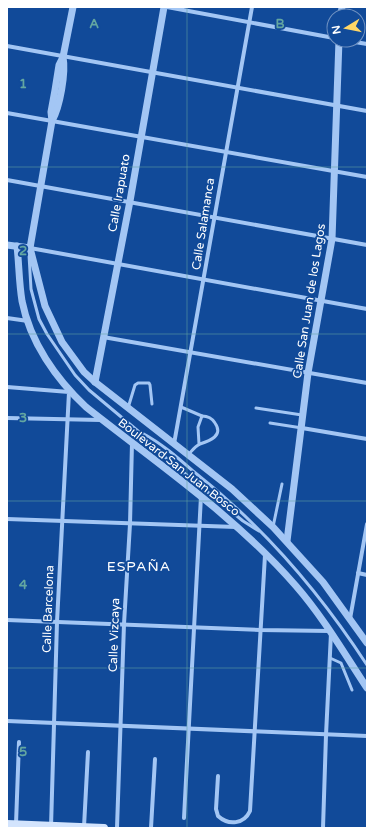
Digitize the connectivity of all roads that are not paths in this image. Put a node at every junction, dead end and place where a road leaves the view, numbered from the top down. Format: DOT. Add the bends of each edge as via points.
graph roads {
  1 [pos="73,7"];
  2 [pos="164,7"];
  3 [pos="167,7"];
  4 [pos="252,7"];
  5 [pos="249,23"];
  6 [pos="326,37"];
  7 [pos="7,46"];
  8 [pos="340,48"];
  9 [pos="64,57"];
  10 [pos="153,74"];
  11 [pos="237,87"];
  12 [pos="336,105"];
  13 [pos="367,110"];
  14 [pos="7,113"];
  15 [pos="52,121"];
  16 [pos="141,136"];
  17 [pos="225,153"];
  18 [pos="335,172"];
  19 [pos="367,177"];
  20 [pos="7,180"];
  21 [pos="42,186"];
  22 [pos="130,202"];
  23 [pos="214,218"];
  24 [pos="332,239"];
  25 [pos="7,245"];
  26 [pos="367,245"];
  27 [pos="17,246"];
  28 [pos="30,248"];
  29 [pos="117,265"];
  30 [pos="204,280"];
  31 [pos="321,301"];
  32 [pos="367,308"];
  33 [pos="7,318"];
  34 [pos="28,322"];
  35 [pos="103,337"];
  36 [pos="192,352"];
  37 [pos="308,374"];
  38 [pos="95,382"];
  39 [pos="367,383"];
  40 [pos="7,387"];
  41 [pos="69,392"];
  42 [pos="152,404"];
  43 [pos="181,407"];
  44 [pos="128,408"];
  45 [pos="256,408"];
  46 [pos="202,416"];
  47 [pos="303,416"];
  48 [pos="7,418"];
  49 [pos="67,420"];
  50 [pos="102,420"];
  51 [pos="270,423"];
  52 [pos="302,428"];
  53 [pos="138,431"];
  54 [pos="367,439"];
  55 [pos="132,442"];
  56 [pos="174,444"];
  57 [pos="199,444"];
  58 [pos="188,455"];
  59 [pos="282,484"];
  60 [pos="201,496"];
  61 [pos="7,519"];
  62 [pos="61,522"];
  63 [pos="130,524"];
  64 [pos="367,524"];
  65 [pos="273,526"];
  66 [pos="198,527"];
  67 [pos="237,527"];
  68 [pos="259,532"];
  69 [pos="288,541"];
  70 [pos="265,555"];
  71 [pos="358,573"];
  72 [pos="367,575"];
  73 [pos="350,619"];
  74 [pos="7,620"];
  75 [pos="57,622"];
  76 [pos="124,624"];
  77 [pos="192,627"];
  78 [pos="260,630"];
  79 [pos="331,632"];
  80 [pos="367,643"];
  81 [pos="330,658"];
  82 [pos="367,665"];
  83 [pos="367,688"];
  84 [pos="352,690"];
  85 [pos="7,721"];
  86 [pos="55,723"];
  87 [pos="121,726"];
  88 [pos="189,729"];
  89 [pos="255,732"];
  90 [pos="326,735"];
  91 [pos="367,736"];
  92 [pos="19,742"];
  93 [pos="88,752"];
  94 [pos="155,759"];
  95 [pos="218,776"];
  96 [pos="184,818"];
  97 [pos="7,824"];
  98 [pos="16,825"];
  99 [pos="51,827"];
  100 [pos="84,828"];
  101 [pos="104,828"];
  102 [pos="117,828"];
  103 [pos="151,828"];
  104 [pos="323,828"];
  1 -- 9 [label="street"];
  2 -- 10 [label="street, Calle Irapuato"];
  3 -- 5 [label="street"];
  4 -- 5 [label="street, Calle Salamanca"];
  5 -- 6 [label="street"];
  5 -- 11 [label="street, Calle Salamanca"];
  7 -- 9 [label="street"];
  8 -- 12 [label="street, Calle San Juan de los Lagos"];
  9 -- 10 [label="street"];
  9 -- 15 [label="street" via="65,66 57,113"];
  10 -- 11 [label="street"];
  10 -- 16 [label="street, Calle Irapuato"];
  11 -- 12 [label="street"];
  11 -- 17 [label="street, Calle Salamanca"];
  12 -- 13 [label="street"];
  12 -- 18 [label="street, Calle San Juan de los Lagos"];
  14 -- 15 [label="street"];
  15 -- 16 [label="street"];
  15 -- 21 [label="street"];
  16 -- 17 [label="street"];
  16 -- 22 [label="street, Calle Irapuato"];
  17 -- 18 [label="street"];
  17 -- 23 [label="street, Calle Salamanca"];
  18 -- 19 [label="street"];
  18 -- 24 [label="street, Calle San Juan de los Lagos"];
  20 -- 21 [label="street"];
  21 -- 22 [label="street"];
  21 -- 28 [label="street"];
  22 -- 23 [label="street"];
  22 -- 29 [label="street, Calle Irapuato"];
  23 -- 24 [label="street"];
  23 -- 30 [label="street, Calle Salamanca"];
  24 -- 26 [label="street"];
  24 -- 31 [label="street, Calle San Juan de los Lagos"];
  25 -- 27 [label="street"];
  27 -- 28 [label="street"];
  27 -- 34 [label="street, Boulevard San Juan Bosco" via="22,302"];
  28 -- 29 [label="street"];
  28 -- 38 [label="street, Boulevard San Juan Bosco" via="45,306 53,326 75,360"];
  28 -- 53 [label="lane" via="28,261 31,289 39,319 47,334 75,375 89,390"];
  29 -- 30 [label="street"];
  29 -- 35 [label="street, Calle Irapuato"];
  30 -- 31 [label="street"];
  30 -- 36 [label="street, Calle Salamanca"];
  31 -- 32 [label="street"];
  31 -- 37 [label="street, Calle San Juan de los Lagos"];
  33 -- 34 [label="street"];
  34 -- 41 [label="street, Boulevard San Juan Bosco" via="48,363"];
  35 -- 36 [label="street"];
  35 -- 38 [label="street, Calle Irapuato"];
  36 -- 37 [label="street"];
  36 -- 43 [label="street, Calle Salamanca"];
  37 -- 39 [label="street"];
  37 -- 47 [label="street, Calle San Juan de los Lagos"];
  38 -- 44 [label="street, Boulevard San Juan Bosco"];
  40 -- 41 [label="street"];
  41 -- 49 [label="street, Calle Barcelona"];
  41 -- 50 [label="street, Boulevard San Juan Bosco"];
  42 -- 44 [label="lane" via="149,382 141,382 136,385"];
  43 -- 46 [label="lane"];
  43 -- 56 [label="street, Calle Salamanca"];
  44 -- 56 [label="street, Boulevard San Juan Bosco"];
  45 -- 47 [label="lane"];
  46 -- 57 [label="lane" via="198,427"];
  46 -- 57 [label="lane" via="213,420 217,431 212,440"];
  47 -- 52 [label="street, Calle San Juan de los Lagos"];
  48 -- 49 [label="street"];
  49 -- 50 [label="street"];
  49 -- 62 [label="street, Calle Barcelona"];
  50 -- 55 [label="street, Boulevard San Juan Bosco"];
  51 -- 52 [label="lane"];
  52 -- 54 [label="street"];
  52 -- 69 [label="street, Calle San Juan de los Lagos"];
  53 -- 68 [label="lane" via="161,454"];
  53 -- 68 [label="lane" via="160,444 226,496"];
  55 -- 60 [label="street, Boulevard San Juan Bosco"];
  55 -- 63 [label="street, Calle Vizcaya"];
  56 -- 58 [label="street, Boulevard San Juan Bosco"];
  57 -- 58 [label="lane"];
  58 -- 65 [label="street, Boulevard San Juan Bosco" via="232,489"];
  59 -- 65 [label="lane"];
  60 -- 66 [label="street"];
  60 -- 67 [label="street, Boulevard San Juan Bosco"];
  61 -- 62 [label="street"];
  62 -- 63 [label="street"];
  62 -- 75 [label="street, Calle Barcelona"];
  63 -- 66 [label="street"];
  63 -- 76 [label="street, Calle Vizcaya"];
  64 -- 71 [label="street"];
  65 -- 69 [label="street, Boulevard San Juan Bosco"];
  66 -- 67 [label="street"];
  66 -- 77 [label="street"];
  67 -- 70 [label="street, Boulevard San Juan Bosco"];
  68 -- 82 [label="lane" via="295,567 326,605"];
  69 -- 73 [label="street, Boulevard San Juan Bosco"];
  70 -- 78 [label="street"];
  70 -- 79 [label="street, Boulevard San Juan Bosco" via="296,586"];
  71 -- 72 [label="street"];
  71 -- 73 [label="street"];
  73 -- 80 [label="street, Boulevard San Juan Bosco"];
  74 -- 75 [label="street"];
  75 -- 76 [label="street"];
  75 -- 86 [label="street, Calle Barcelona"];
  76 -- 77 [label="street"];
  76 -- 87 [label="street, Calle Vizcaya"];
  77 -- 78 [label="street"];
  77 -- 88 [label="street"];
  78 -- 79 [label="street"];
  78 -- 89 [label="street"];
  79 -- 81 [label="street"];
  79 -- 83 [label="street, Boulevard San Juan Bosco"];
  81 -- 84 [label="lane" via="341,663"];
  81 -- 90 [label="street"];
  85 -- 86 [label="street"];
  86 -- 87 [label="street"];
  86 -- 99 [label="street, Calle Barcelona"];
  87 -- 88 [label="street"];
  87 -- 102 [label="street, Calle Vizcaya"];
  88 -- 89 [label="street"];
  88 -- 96 [label="street"];
  89 -- 90 [label="street"];
  89 -- 95 [label="street" via="250,811 246,819 228,821 218,816"];
  90 -- 91 [label="street"];
  90 -- 104 [label="street"];
  92 -- 98 [label="street"];
  93 -- 100 [label="street"];
  94 -- 103 [label="street"];
  97 -- 98 [label="main road"];
  98 -- 99 [label="main road"];
  99 -- 100 [label="main road"];
  100 -- 101 [label="main road"];
}
